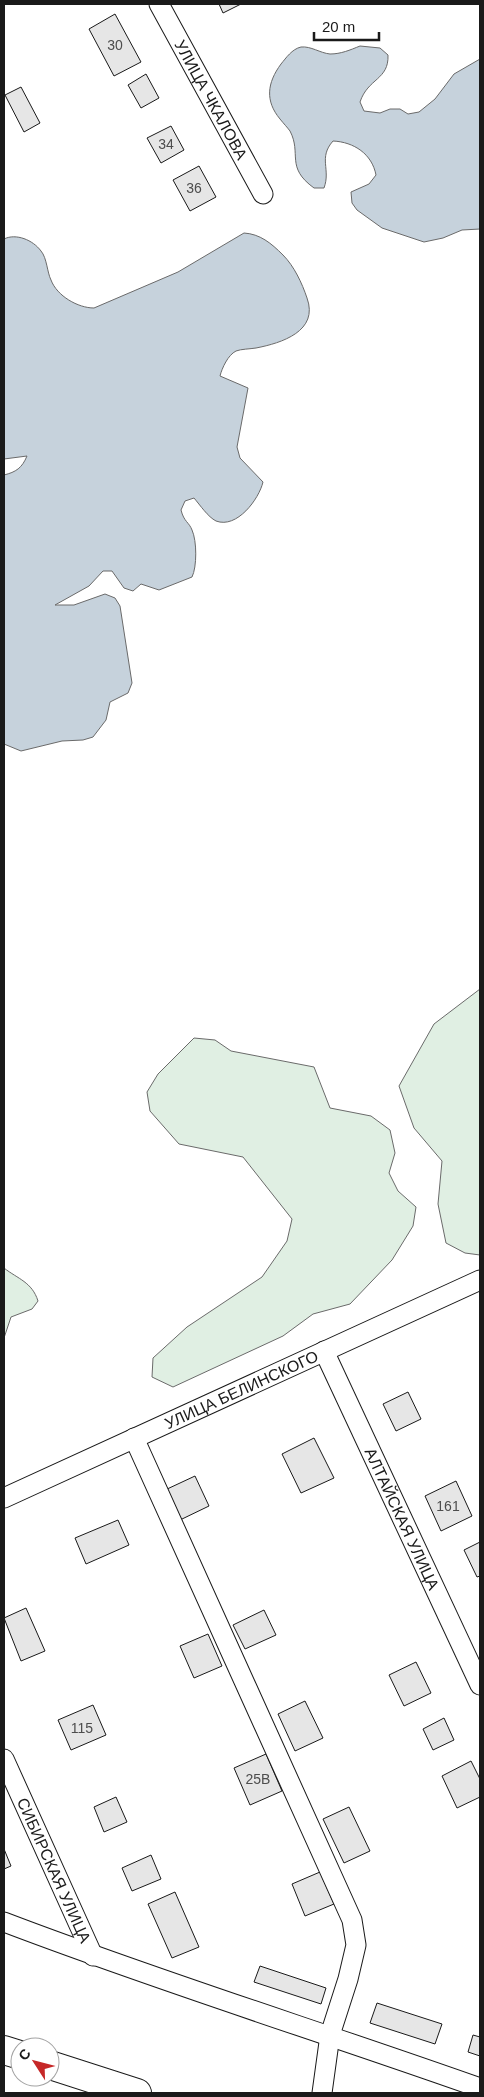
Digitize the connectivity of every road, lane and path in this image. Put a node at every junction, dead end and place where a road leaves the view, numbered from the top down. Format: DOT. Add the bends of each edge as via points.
graph roads {
  1 [pos="159,4"];
  2 [pos="264,194"];
  3 [pos="480,1280"];
  4 [pos="324,1352"];
  5 [pos="134,1438"];
  6 [pos="4,1498"];
  7 [pos="480,1685"];
  8 [pos="4,1759"];
  9 [pos="4,1922"];
  10 [pos="93,1956"];
  11 [pos="330,2035"];
  12 [pos="60,2068"];
  13 [pos="480,2088"];
  14 [pos="137,2093"];
  15 [pos="322,2093"];
  1 -- 2 [label="street, УЛИЦА ЧКАЛОВА"];
  3 -- 4 [label="street, УЛИЦА БЕЛИНСКОГО"];
  4 -- 5 [label="street, УЛИЦА БЕЛИНСКОГО"];
  4 -- 7 [label="street, АЛТАЙСКАЯ УЛИЦА"];
  5 -- 6 [label="street, УЛИЦА БЕЛИНСКОГО"];
  5 -- 11 [label="street" via="352,1920 356,1945"];
  8 -- 10 [label="street, СИБИРСКАЯ УЛИЦА"];
  9 -- 10 [label="street"];
  10 -- 11 [label="street"];
  11 -- 13 [label="street"];
  11 -- 15 [label="street"];
  12 -- 14 [label="main road"];
}
